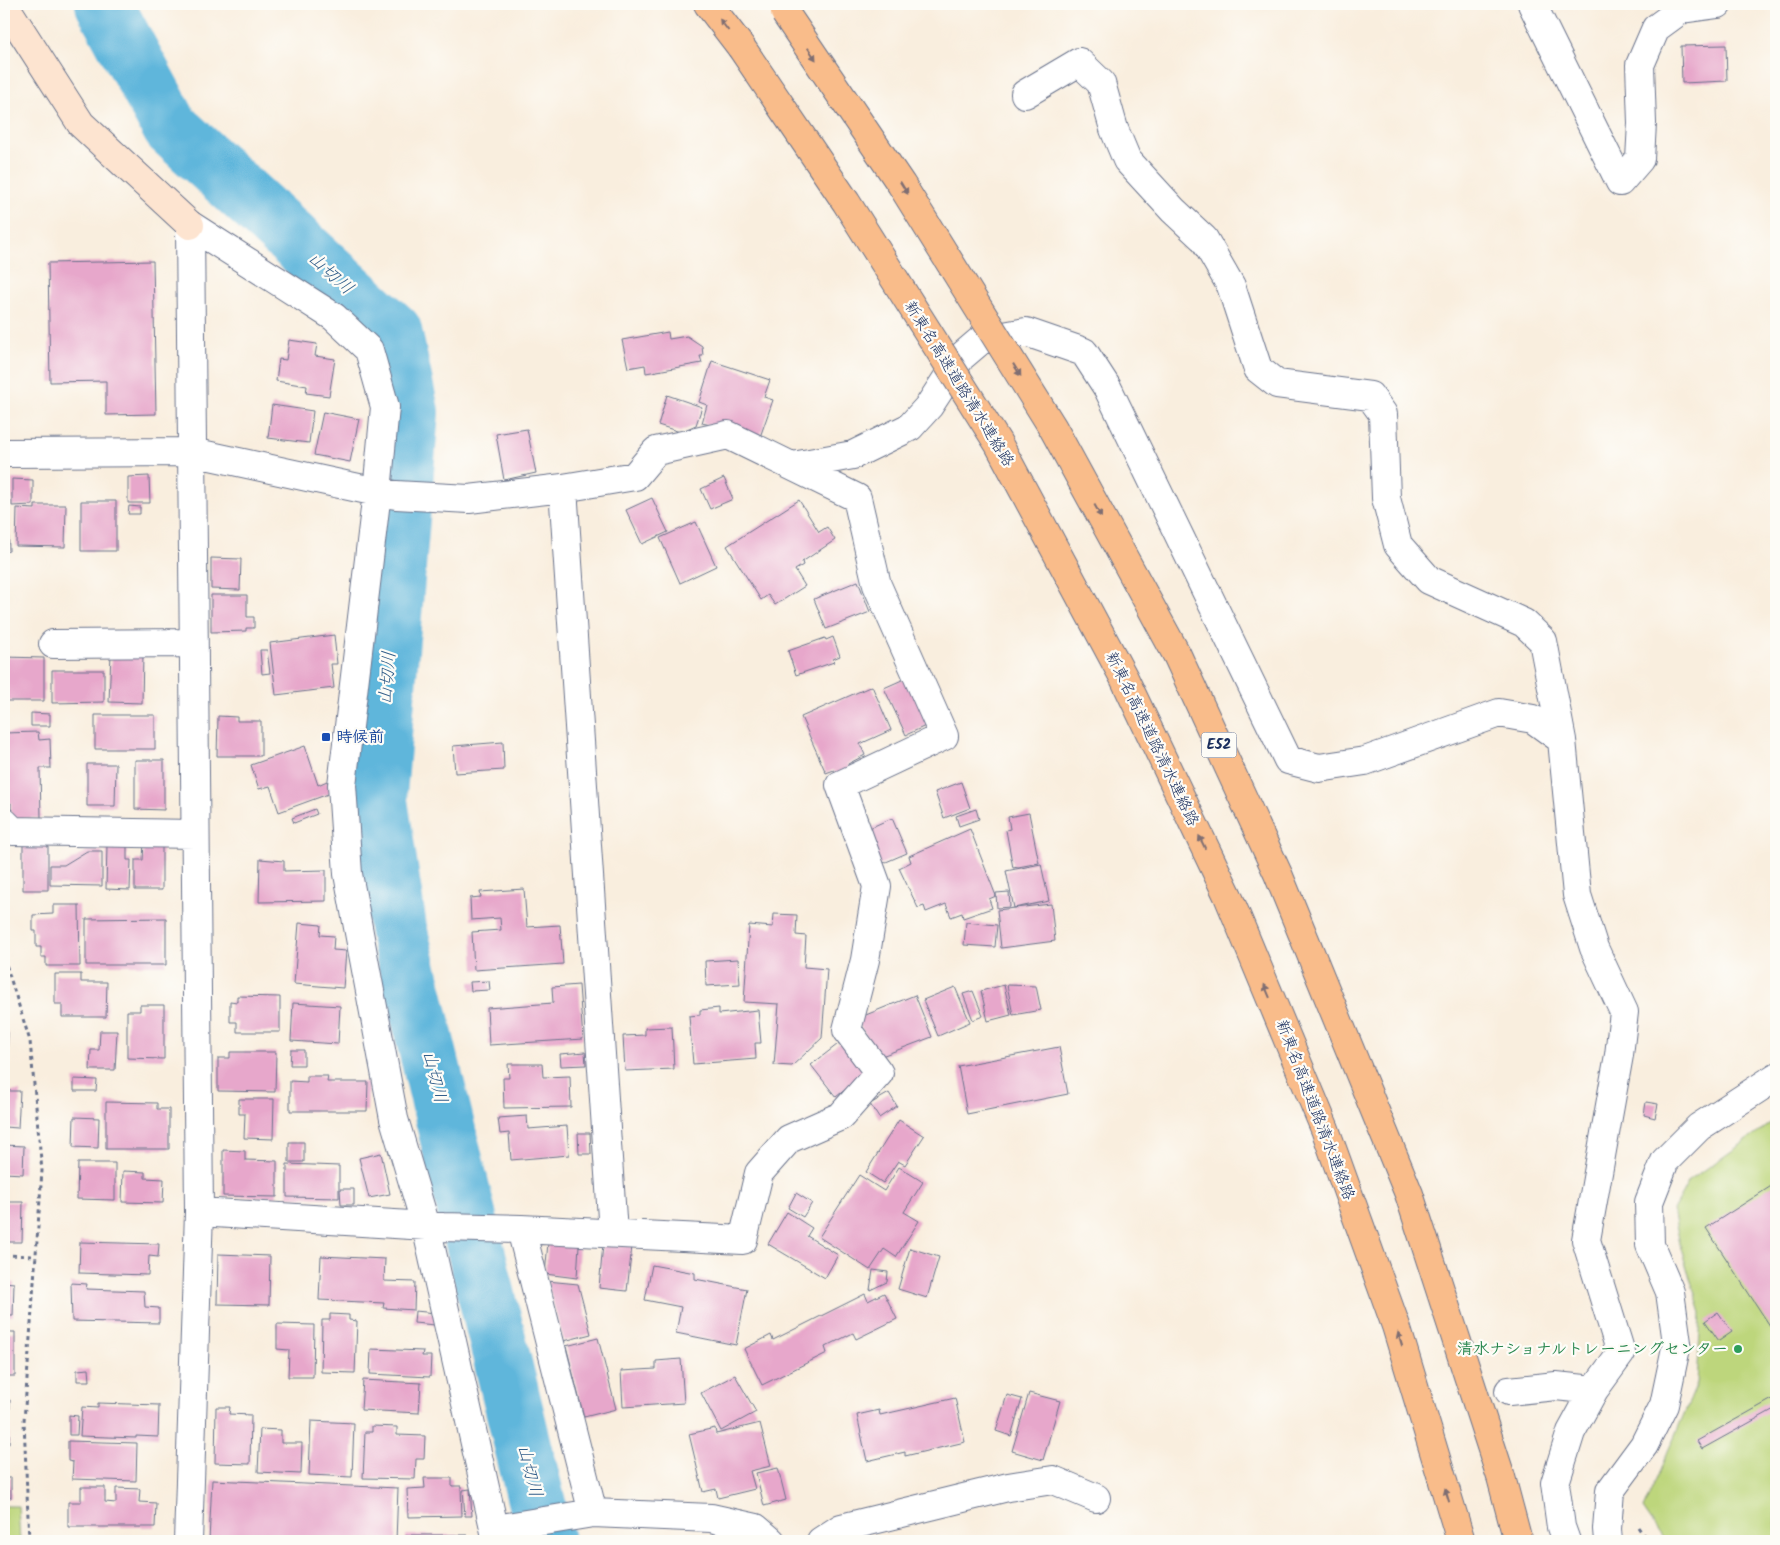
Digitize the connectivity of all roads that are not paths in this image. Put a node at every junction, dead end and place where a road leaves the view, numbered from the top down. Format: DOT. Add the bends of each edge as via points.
graph roads {
  1 [pos="708,4"];
  2 [pos="1532,4"];
  3 [pos="1718,4"];
  4 [pos="781,9"];
  5 [pos="5,10"];
  6 [pos="1025,94"];
  7 [pos="190,226"];
  8 [pos="192,452"];
  9 [pos="4,453"];
  10 [pos="793,466"];
  11 [pos="563,488"];
  12 [pos="387,493"];
  13 [pos="193,642"];
  14 [pos="53,644"];
  15 [pos="1562,740"];
  16 [pos="4,822"];
  17 [pos="195,834"];
  18 [pos="1776,1077"];
  19 [pos="199,1212"];
  20 [pos="435,1227"];
  21 [pos="514,1229"];
  22 [pos="613,1233"];
  23 [pos="1594,1390"];
  24 [pos="1509,1391"];
  25 [pos="1096,1498"];
  26 [pos="588,1513"];
  27 [pos="502,1532"];
  28 [pos="188,1541"];
  29 [pos="771,1541"];
  30 [pos="822,1541"];
  31 [pos="1461,1541"];
  32 [pos="1518,1541"];
  33 [pos="1566,1541"];
  34 [pos="1608,1541"];
  31 -- 1 [label="highway, 新東名高速道路清水連絡路, one-way, bridge" via="1396,1326 1325,1129 1228,896 1128,687 998,444 846,202"];
  2 -- 3 [label="street" via="1620,182 1640,159 1640,65 1656,28 1682,9"];
  4 -- 32 [label="highway, E52, one-way, bridge" via="901,184 1053,428 1177,655 1278,874 1409,1194 1501,1477"];
  5 -- 7 [label="street" via="81,124"];
  6 -- 15 [label="street" via="1079,62 1101,83 1127,160 1204,239 1227,278 1258,369 1277,384 1370,396 1383,414 1386,498 1398,545 1429,580 1524,623 1543,641"];
  7 -- 8 [label="street"];
  7 -- 12 [label="street" via="334,317 369,350 385,407"];
  8 -- 9 [label="street"];
  8 -- 12 [label="street"];
  8 -- 13 [label="street"];
  10 -- 11 [label="street" via="728,435 656,451 635,476"];
  10 -- 15 [label="street" via="852,455 910,427 962,357 982,340 1026,332 1084,352 1108,389 1288,760 1319,768 1365,761 1499,713 1533,718"];
  10 -- 22 [label="street" via="857,498 877,584 944,736 840,785 877,886 865,960 847,1030 879,1073 841,1116 789,1139 759,1173 743,1240"];
  11 -- 12 [label="street" via="469,499"];
  11 -- 22 [label="street"];
  12 -- 20 [label="street" via="342,785 348,874 394,1119"];
  13 -- 14 [label="street"];
  13 -- 17 [label="street"];
  15 -- 23 [label="street" via="1577,895 1594,948 1624,1012 1586,1240 1620,1354"];
  16 -- 17 [label="street" via="13,831"];
  17 -- 19 [label="street"];
  18 -- 34 [label="street" via="1699,1127 1665,1161 1649,1202 1650,1245 1670,1292 1677,1343 1664,1406 1644,1445 1610,1491"];
  19 -- 20 [label="street"];
  19 -- 28 [label="street"];
  20 -- 21 [label="street"];
  20 -- 27 [label="street"];
  21 -- 22 [label="street"];
  21 -- 26 [label="street"];
  23 -- 24 [label="street" via="1556,1386"];
  23 -- 33 [label="street" via="1570,1432 1555,1483"];
  25 -- 30 [label="street" via="1053,1480 1008,1487 841,1528"];
  26 -- 27 [label="street"];
  26 -- 29 [label="street" via="711,1518 756,1528"];
}
